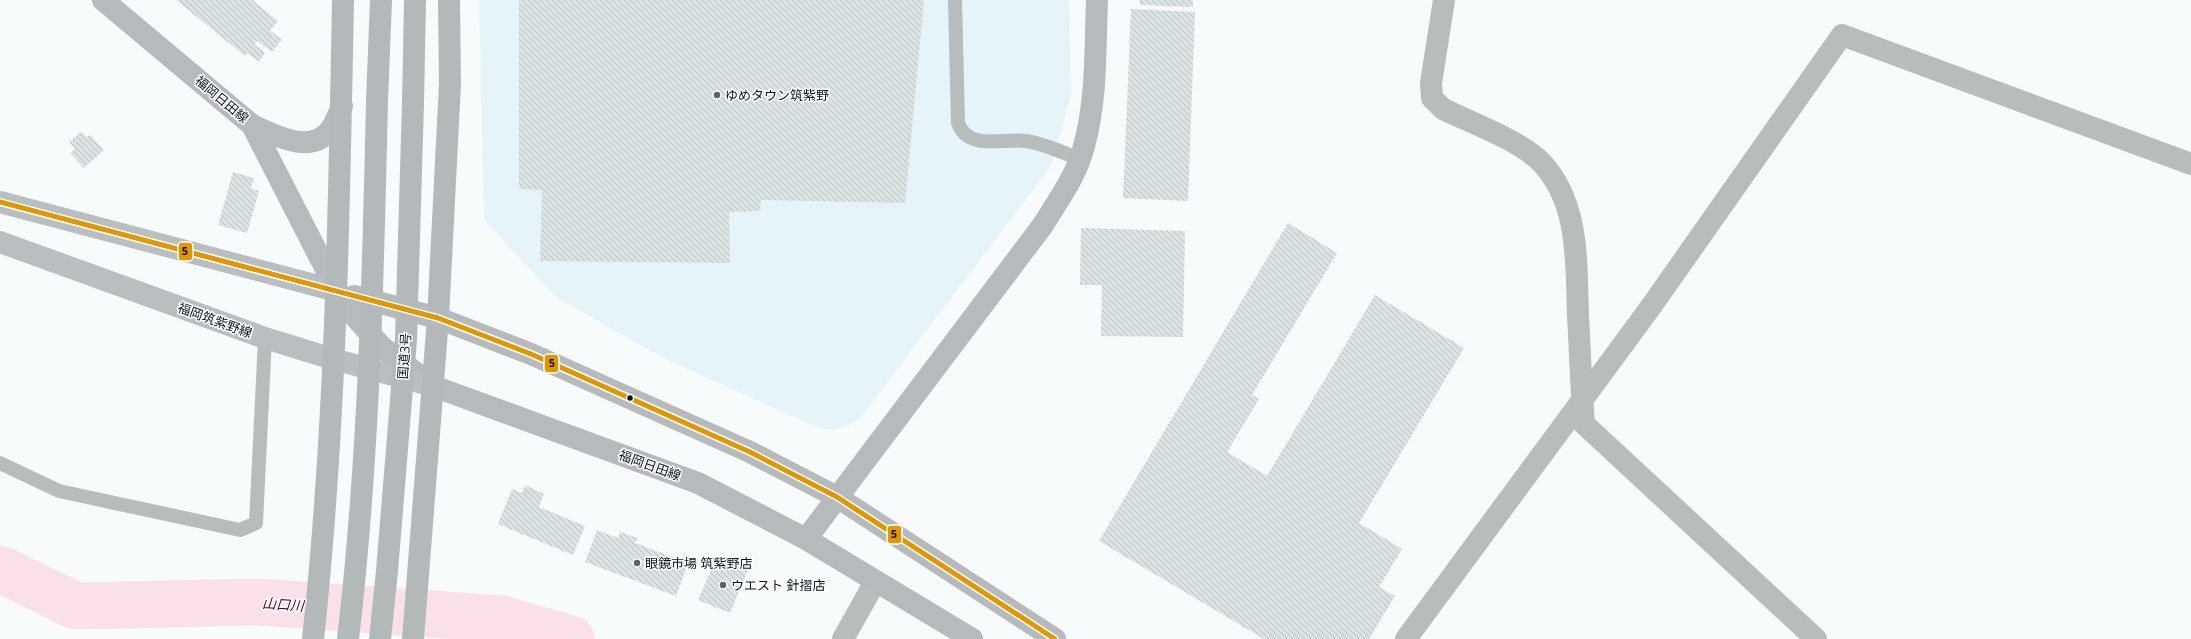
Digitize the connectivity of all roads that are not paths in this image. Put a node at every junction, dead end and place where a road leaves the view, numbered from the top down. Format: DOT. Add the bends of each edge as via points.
graph roads {
  1 [pos="103,0"];
  2 [pos="343,0"];
  3 [pos="381,0"];
  4 [pos="415,0"];
  5 [pos="449,0"];
  6 [pos="955,0"];
  7 [pos="1097,0"];
  8 [pos="1444,0"];
  9 [pos="342,106"];
  10 [pos="252,125"];
  11 [pos="1079,159"];
  12 [pos="2191,164"];
  13 [pos="0,202"];
  14 [pos="0,242"];
  15 [pos="337,292"];
  16 [pos="438,318"];
  17 [pos="265,338"];
  18 [pos="333,359"];
  19 [pos="433,386"];
  20 [pos="1582,400"];
  21 [pos="0,463"];
  22 [pos="837,497"];
  23 [pos="806,539"];
  24 [pos="875,582"];
  25 [pos="313,639"];
  26 [pos="348,639"];
  27 [pos="380,639"];
  28 [pos="413,639"];
  29 [pos="843,639"];
  30 [pos="972,639"];
  31 [pos="1055,639"];
  32 [pos="1406,639"];
  33 [pos="1816,639"];
  1 -- 10 [label="main road, 福岡日田線"];
  2 -- 9 [label="highway"];
  3 -- 26 [label="highway, bridge" via="372,330 356,571"];
  4 -- 27 [label="highway, 国道3号, bridge" via="406,339"];
  5 -- 16 [label="highway" via="450,84"];
  6 -- 11 [label="lane" via="958,123 961,132 968,138 983,142 1010,141 1048,146"];
  7 -- 11 [label="main road" via="1094,95 1084,147"];
  8 -- 20 [label="street" via="1431,83 1432,98 1443,109 1524,148 1541,163 1556,183 1566,203 1574,236"];
  9 -- 10 [label="main road" via="329,132 320,138 307,141 295,142 284,139"];
  9 -- 15 [label="highway"];
  10 -- 15 [label="main road, 福岡日田線"];
  11 -- 22 [label="main road" via="1070,180 1042,225"];
  12 -- 20 [label="street" via="1842,35 1650,308"];
  13 -- 15 [label="main road"];
  14 -- 17 [label="main road, 福岡筑紫野線"];
  15 -- 16 [label="main road"];
  15 -- 18 [label="highway"];
  15 -- 19 [label="main road, 福岡日田線" via="382,347"];
  16 -- 19 [label="highway"];
  16 -- 22 [label="main road" via="531,354 750,452"];
  17 -- 18 [label="main road, 福岡筑紫野線"];
  17 -- 21 [label="lane" via="256,523 240,530 58,492"];
  18 -- 19 [label="main road, 福岡筑紫野線"];
  18 -- 25 [label="highway" via="322,556"];
  19 -- 23 [label="main road, 福岡日田線" via="698,483"];
  19 -- 28 [label="highway"];
  20 -- 32 [label="street"];
  20 -- 33 [label="street" via="1584,424"];
  22 -- 23 [label="main road"];
  22 -- 31 [label="main road"];
  23 -- 24 [label="main road, 福岡日田線"];
  24 -- 29 [label="street"];
  24 -- 30 [label="main road, 福岡日田線"];
}
